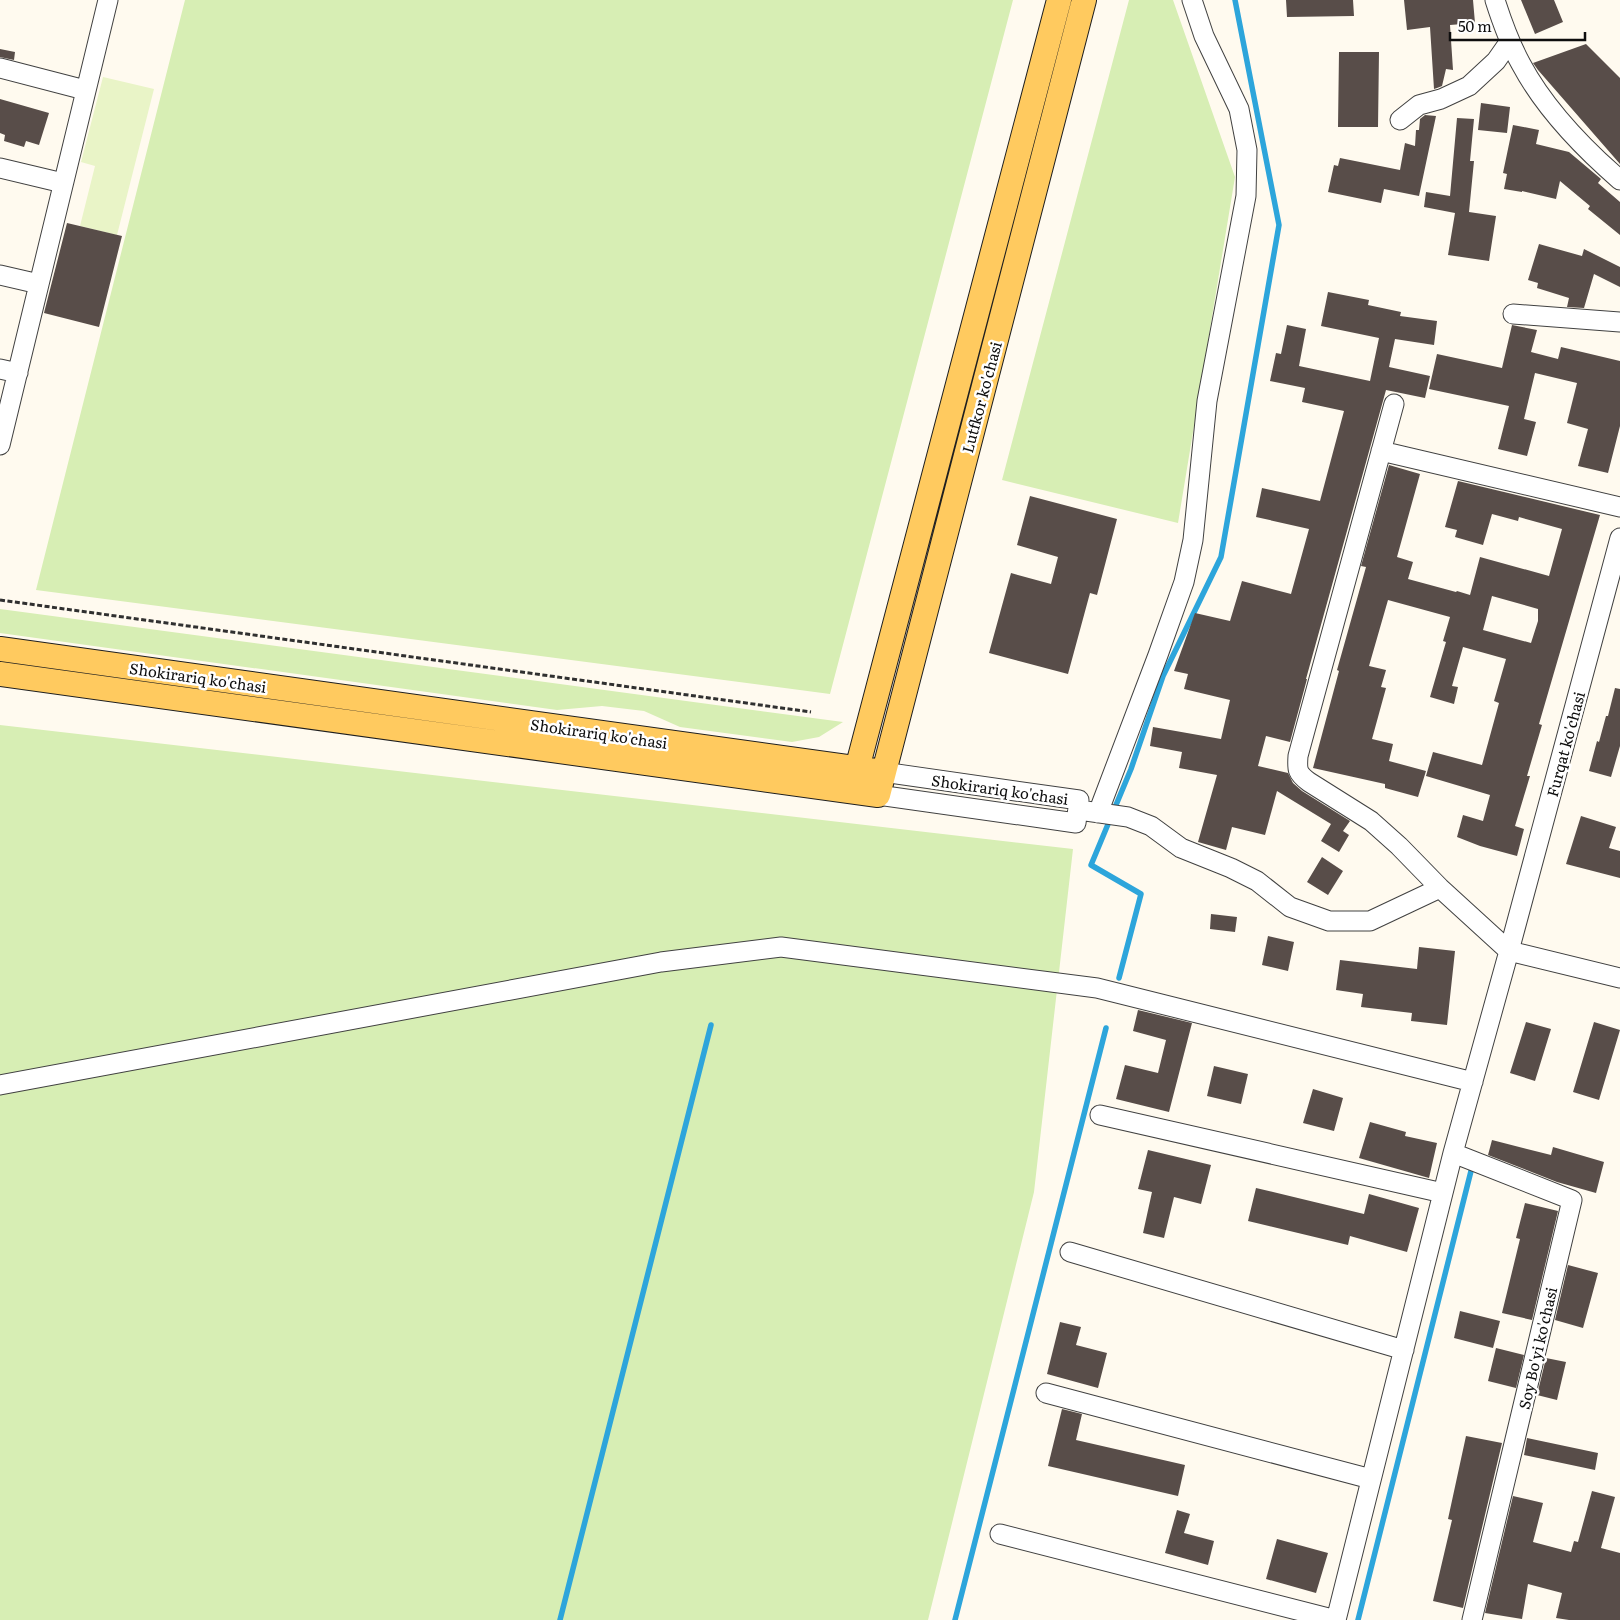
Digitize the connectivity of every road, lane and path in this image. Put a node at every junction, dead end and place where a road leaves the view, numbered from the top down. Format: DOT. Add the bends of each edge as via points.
graph roads {
  1 [pos="108,0"];
  2 [pos="1059,0"];
  3 [pos="1084,0"];
  4 [pos="1192,0"];
  5 [pos="1494,0"];
  6 [pos="1510,41"];
  7 [pos="0,68"];
  8 [pos="85,90"];
  9 [pos="1400,120"];
  10 [pos="0,168"];
  11 [pos="1620,180"];
  12 [pos="63,183"];
  13 [pos="0,275"];
  14 [pos="39,284"];
  15 [pos="1513,314"];
  16 [pos="1620,322"];
  17 [pos="9,371"];
  18 [pos="1394,404"];
  19 [pos="0,444"];
  20 [pos="1381,451"];
  21 [pos="1620,507"];
  22 [pos="1620,538"];
  23 [pos="0,600"];
  24 [pos="0,649"];
  25 [pos="0,674"];
  26 [pos="811,712"];
  27 [pos="854,780"];
  28 [pos="881,784"];
  29 [pos="1098,813"];
  30 [pos="1440,888"];
  31 [pos="1509,951"];
  32 [pos="1620,978"];
  33 [pos="1473,1082"];
  34 [pos="0,1085"];
  35 [pos="1100,1115"];
  36 [pos="1453,1153"];
  37 [pos="1443,1193"];
  38 [pos="1070,1252"];
  39 [pos="1404,1350"];
  40 [pos="1046,1393"];
  41 [pos="1371,1479"];
  42 [pos="1000,1534"];
  43 [pos="1336,1620"];
  44 [pos="1472,1620"];
  1 -- 8 [label="street"];
  2 -- 27 [label="main road, Lutfkor ko'chasi"];
  3 -- 28 [label="main road, Lutfkor ko'chasi"];
  4 -- 29 [label="street" via="1204,36 1239,109 1247,150 1246,196 1207,401 1193,540 1184,582"];
  5 -- 6 [label="street"];
  6 -- 9 [label="street" via="1496,61 1469,86 1418,105"];
  6 -- 11 [label="street" via="1541,96 1568,130"];
  7 -- 8 [label="street"];
  8 -- 12 [label="street"];
  10 -- 12 [label="street"];
  12 -- 14 [label="street"];
  13 -- 14 [label="street"];
  14 -- 17 [label="street"];
  15 -- 16 [label="street"];
  17 -- 19 [label="street"];
  18 -- 20 [label="street"];
  20 -- 21 [label="street"];
  20 -- 30 [label="street" via="1297,769 1309,782 1371,821"];
  22 -- 31 [label="street, Furqat ko'chasi"];
  23 -- 26 [label="path"];
  24 -- 27 [label="main road, Shokirariq ko'chasi"];
  25 -- 27 [label="main road, Shokirariq ko'chasi"];
  27 -- 28 [label="main road, Shokirariq ko'chasi"];
  28 -- 29 [label="street, Shokirariq ko'chasi" via="1076,823 1078,810"];
  29 -- 30 [label="street" via="1128,817 1151,826 1181,848 1257,882 1290,907 1330,921 1370,921"];
  30 -- 31 [label="street"];
  31 -- 32 [label="street"];
  31 -- 33 [label="street, Furqat ko'chasi"];
  33 -- 34 [label="street" via="1097,988 781,948 661,962"];
  33 -- 36 [label="street, Furqat ko'chasi"];
  35 -- 37 [label="street"];
  36 -- 37 [label="street, Furqat ko'chasi"];
  36 -- 44 [label="street, Soy Bo'yi ko'chasi" via="1572,1200"];
  37 -- 39 [label="street, Furqat ko'chasi"];
  38 -- 39 [label="street"];
  39 -- 41 [label="street, Furqat ko'chasi"];
  40 -- 41 [label="street"];
  41 -- 43 [label="street, Furqat ko'chasi"];
  42 -- 43 [label="street"];
}
